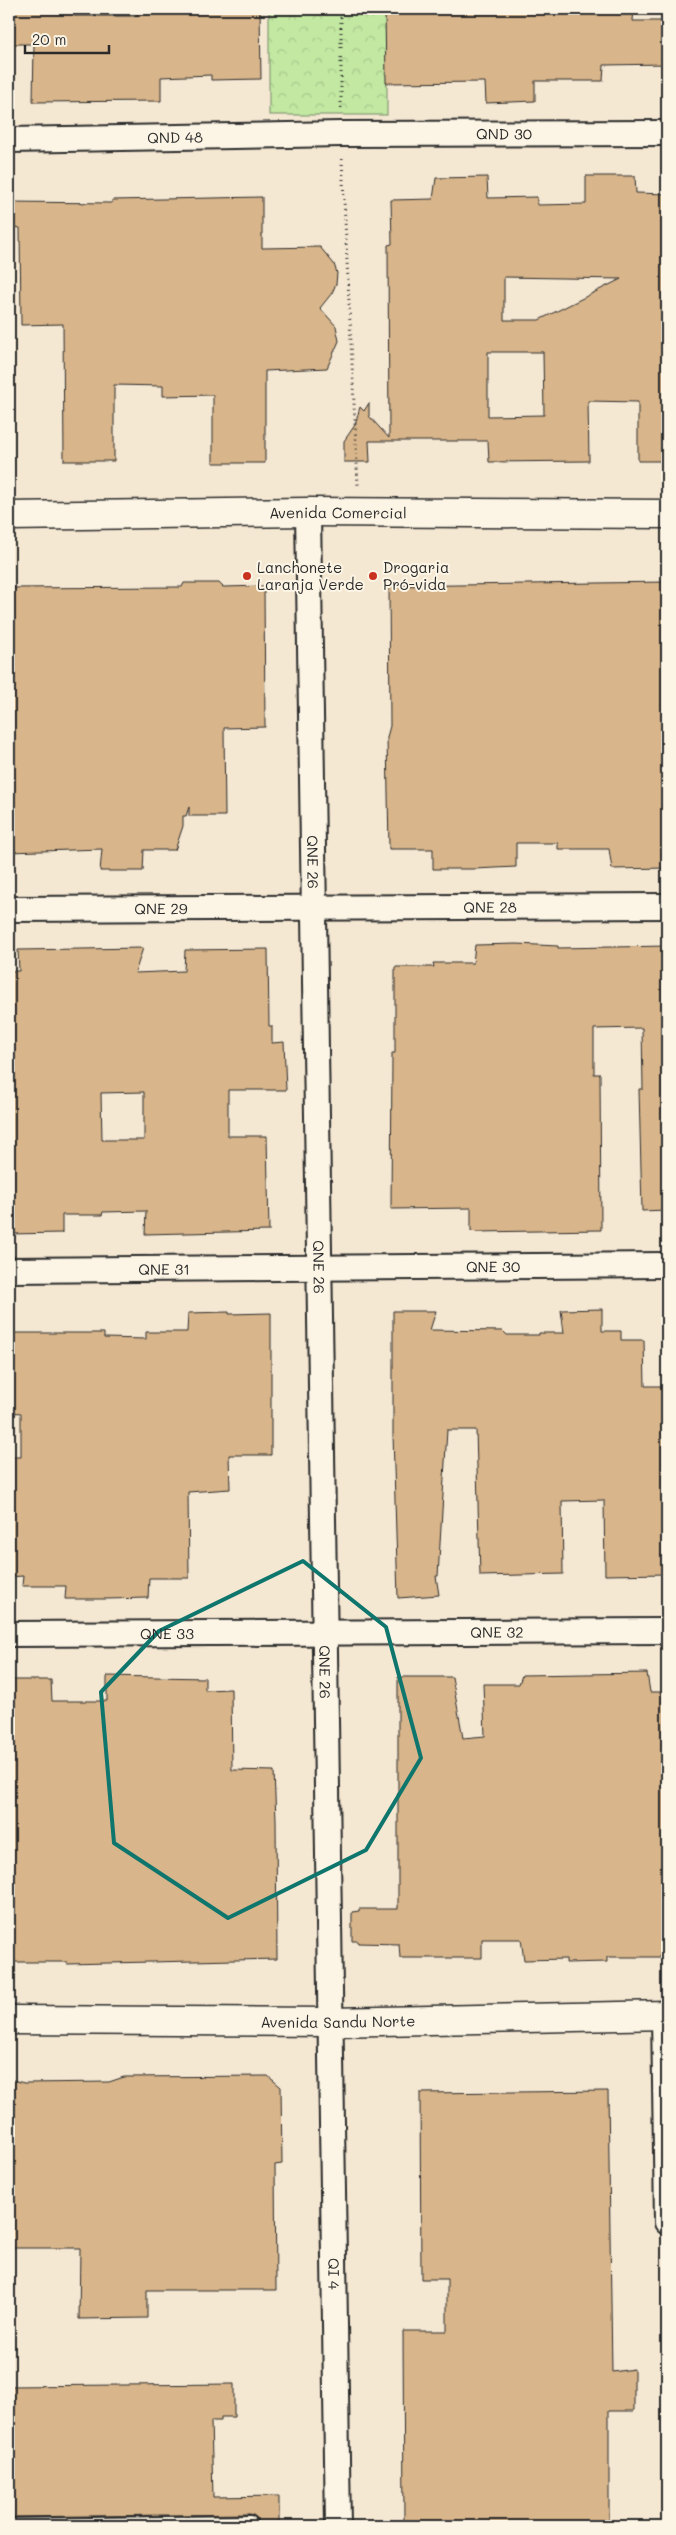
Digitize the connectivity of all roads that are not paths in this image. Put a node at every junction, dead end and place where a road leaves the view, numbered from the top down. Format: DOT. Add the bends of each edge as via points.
graph roads {
  1 [pos="667,133"];
  2 [pos="341,134"];
  3 [pos="9,140"];
  4 [pos="308,512"];
  5 [pos="667,514"];
  6 [pos="9,516"];
  7 [pos="667,906"];
  8 [pos="9,909"];
  9 [pos="314,909"];
  10 [pos="667,1265"];
  11 [pos="319,1267"];
  12 [pos="9,1270"];
  13 [pos="667,1631"];
  14 [pos="325,1632"];
  15 [pos="9,1634"];
  16 [pos="666,2014"];
  17 [pos="9,2020"];
  18 [pos="331,2022"];
  19 [pos="667,2222"];
  20 [pos="9,2525"];
  21 [pos="250,2526"];
  22 [pos="338,2526"];
  1 -- 2 [label="street, QND 30"];
  2 -- 3 [label="street, QND 48"];
  4 -- 5 [label="main road, Avenida Comercial"];
  4 -- 6 [label="main road, Avenida Comercial"];
  4 -- 9 [label="street, QNE 26"];
  7 -- 9 [label="street, QNE 28"];
  8 -- 9 [label="street, QNE 29"];
  9 -- 11 [label="street, QNE 26"];
  10 -- 11 [label="street, QNE 30"];
  11 -- 12 [label="street, QNE 31"];
  11 -- 14 [label="street, QNE 26"];
  13 -- 14 [label="street, QNE 32"];
  14 -- 15 [label="street, QNE 33"];
  14 -- 18 [label="street, QNE 26"];
  16 -- 18 [label="main road, Avenida Sandu Norte"];
  16 -- 19 [label="street"];
  17 -- 18 [label="main road, Avenida Sandu Norte"];
  18 -- 22 [label="street, QI 4"];
  20 -- 21 [label="lane" via="250,2522"];
}
